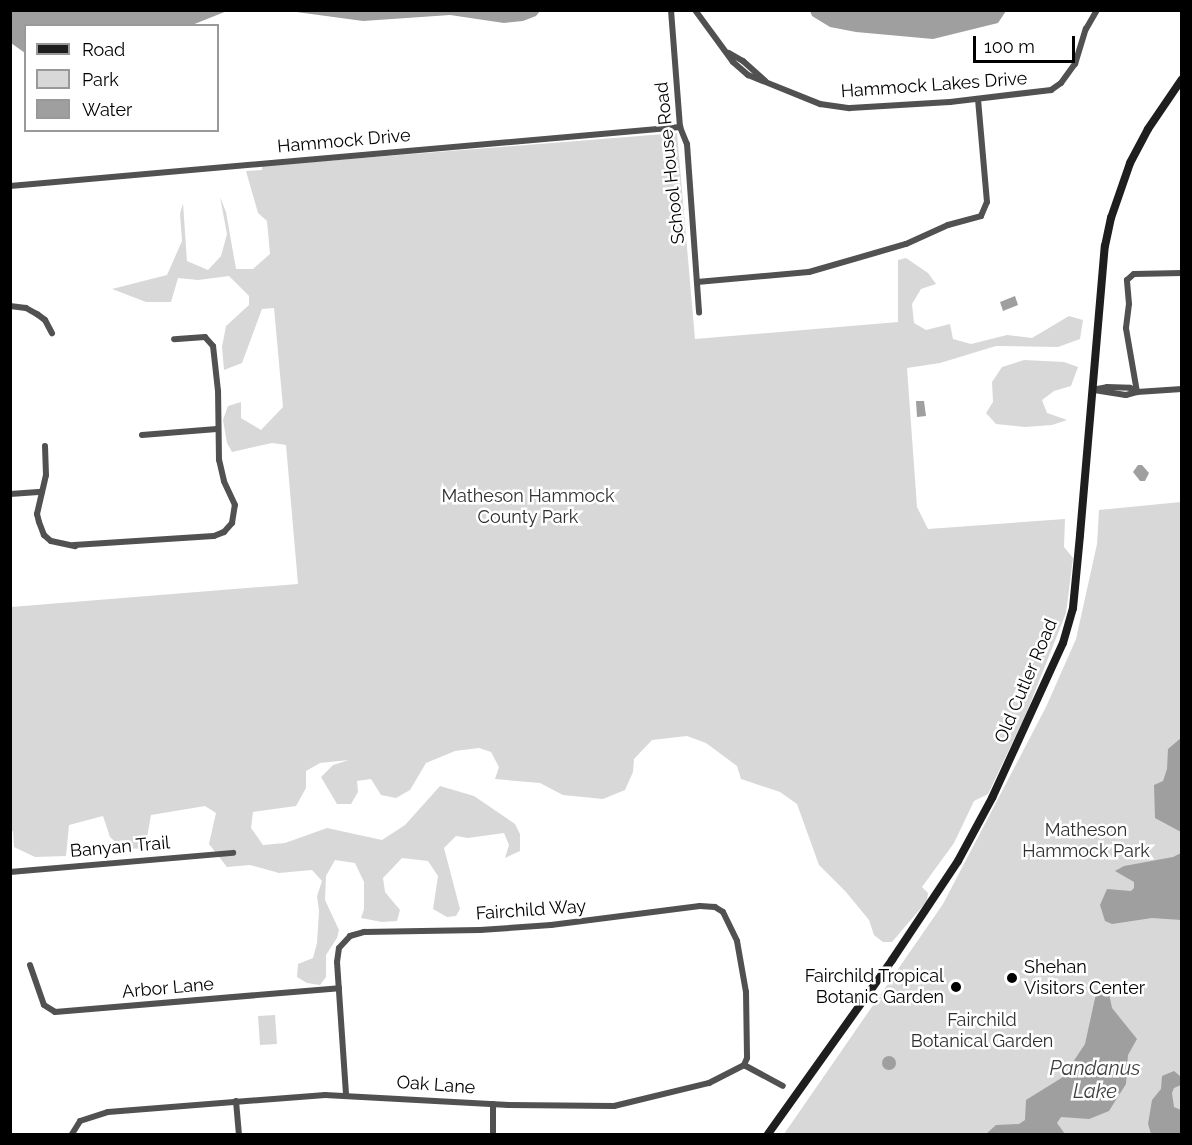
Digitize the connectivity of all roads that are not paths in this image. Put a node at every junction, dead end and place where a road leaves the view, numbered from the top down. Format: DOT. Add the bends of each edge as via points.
graph roads {
  1 [pos="671,10"];
  2 [pos="695,10"];
  3 [pos="1097,10"];
  4 [pos="1182,79"];
  5 [pos="978,99"];
  6 [pos="680,127"];
  7 [pos="10,186"];
  8 [pos="1182,273"];
  9 [pos="697,282"];
  10 [pos="10,306"];
  11 [pos="699,313"];
  12 [pos="52,333"];
  13 [pos="174,339"];
  14 [pos="1182,389"];
  15 [pos="1094,390"];
  16 [pos="1137,392"];
  17 [pos="217,429"];
  18 [pos="142,435"];
  19 [pos="45,447"];
  20 [pos="42,492"];
  21 [pos="10,494"];
  22 [pos="233,853"];
  23 [pos="10,872"];
  24 [pos="30,965"];
  25 [pos="339,988"];
  26 [pos="744,1065"];
  27 [pos="783,1086"];
  28 [pos="346,1094"];
  29 [pos="237,1101"];
  30 [pos="493,1104"];
  31 [pos="72,1134"];
  32 [pos="239,1134"];
  33 [pos="492,1134"];
  34 [pos="768,1134"];
  1 -- 6 [label="street, School House Road"];
  2 -- 5 [label="street, Hammock Lakes Drive" via="729,53 765,81 800,97 841,108"];
  3 -- 5 [label="street, Hammock Lakes Drive" via="1086,29 1075,64 1056,87 1037,93"];
  4 -- 15 [label="main road, Old Cutler Road" via="1130,163 1111,218 1104,256"];
  5 -- 9 [label="street" via="987,202 981,216 948,225 906,244 809,272"];
  6 -- 7 [label="street, Hammock Drive"];
  6 -- 9 [label="street, School House Road" via="687,141"];
  8 -- 16 [label="street" via="1134,274 1127,280 1126,328"];
  9 -- 11 [label="street, School House Road"];
  10 -- 12 [label="street" via="37,314"];
  13 -- 17 [label="street" via="197,337 211,342 217,376"];
  14 -- 16 [label="street"];
  15 -- 16 [label="street" via="1126,395"];
  15 -- 34 [label="main road, Old Cutler Road" via="1073,608 1063,643 1034,710 992,798 938,894"];
  17 -- 18 [label="street"];
  17 -- 20 [label="street" via="219,464 235,505 232,523 214,536 74,545 51,541 37,514"];
  19 -- 20 [label="street" via="47,470"];
  20 -- 21 [label="street"];
  22 -- 23 [label="street, Banyan Trail"];
  24 -- 25 [label="street, Arbor Lane" via="44,1005 55,1012"];
  25 -- 26 [label="street, Fairchild Way" via="338,953 344,940 364,932 551,925 700,906 721,910 733,929 743,969 747,1034"];
  25 -- 28 [label="street"];
  26 -- 27 [label="street"];
  26 -- 30 [label="street, Oak Lane" via="709,1083 614,1106"];
  28 -- 29 [label="street, Oak Lane"];
  28 -- 30 [label="street, Oak Lane"];
  29 -- 31 [label="street, Oak Lane" via="108,1112 86,1118"];
  29 -- 32 [label="street"];
  30 -- 33 [label="street"];
}
